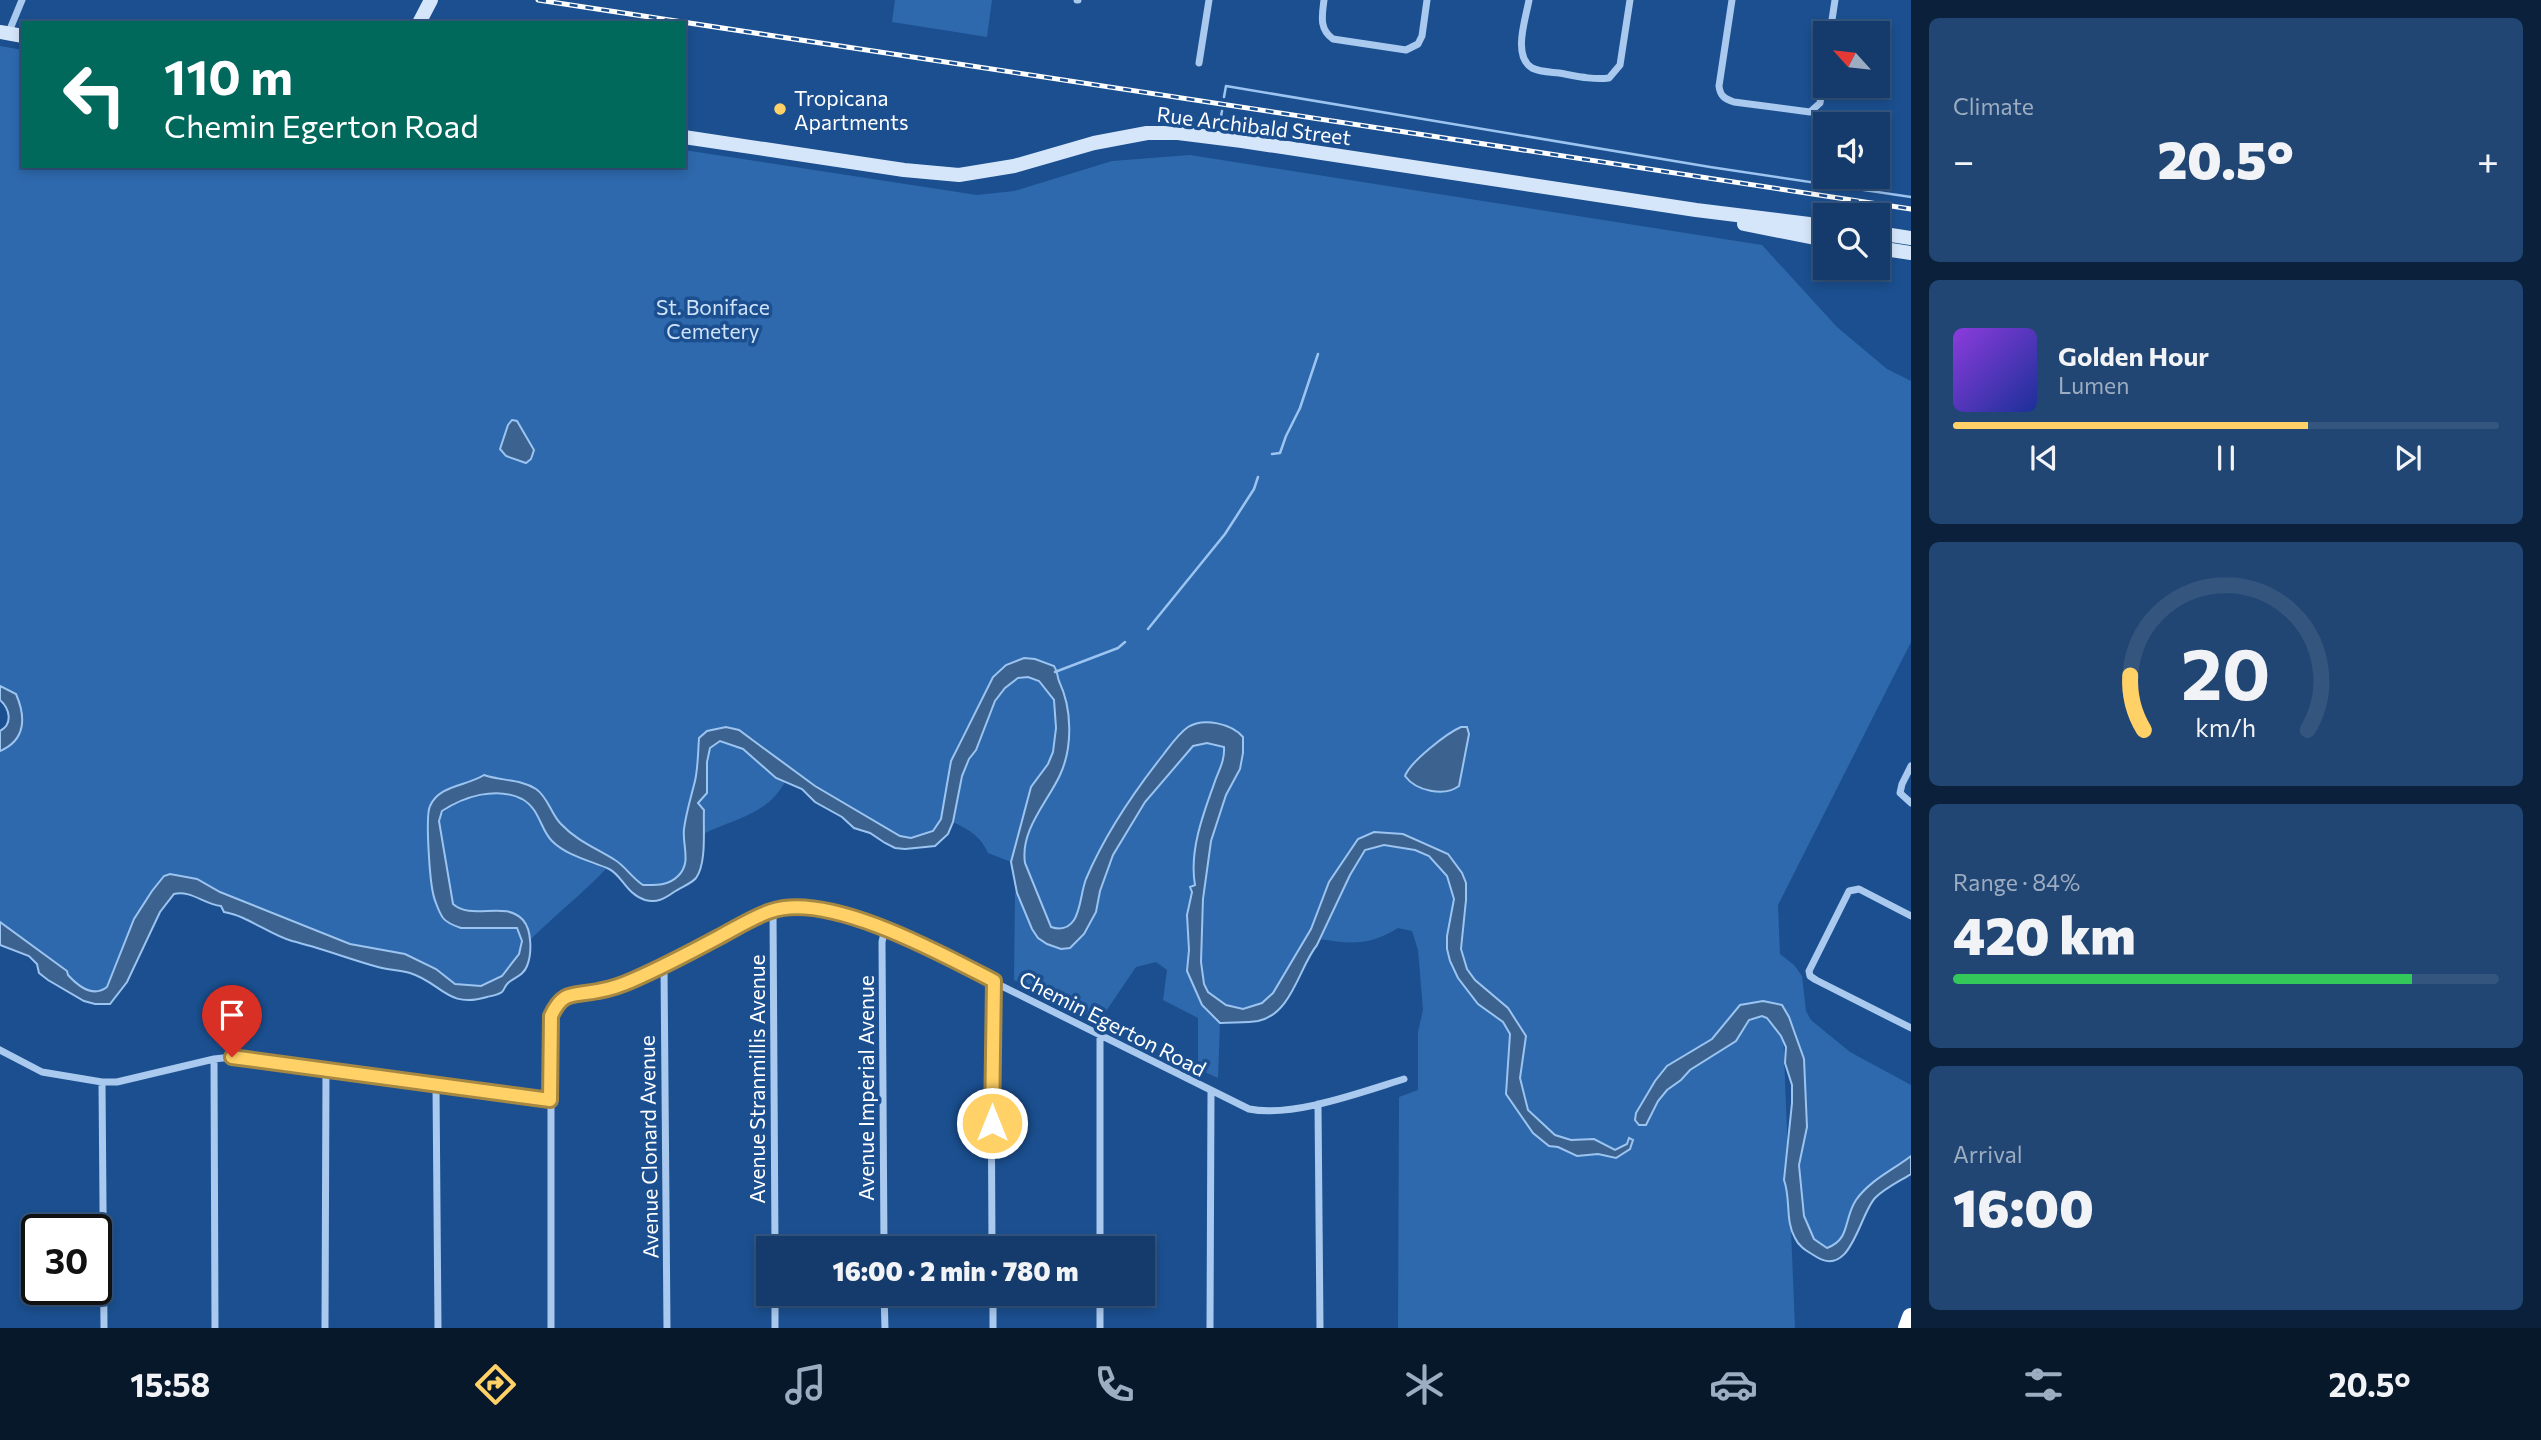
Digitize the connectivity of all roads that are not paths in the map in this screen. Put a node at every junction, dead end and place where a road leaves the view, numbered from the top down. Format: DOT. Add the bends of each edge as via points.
graph roads {
  1 [pos="22,0"];
  2 [pos="431,0"];
  3 [pos="1209,0"];
  4 [pos="1324,0"];
  5 [pos="1427,0"];
  6 [pos="1529,0"];
  7 [pos="1630,0"];
  8 [pos="1732,0"];
  9 [pos="1835,0"];
  10 [pos="420,21"];
  11 [pos="1832,21"];
  12 [pos="10,34"];
  13 [pos="1199,63"];
  14 [pos="1821,98"];
  15 [pos="686,137"];
  16 [pos="1696,210"];
  17 [pos="1813,225"];
  18 [pos="1890,235"];
  19 [pos="1813,238"];
  20 [pos="1911,238"];
  21 [pos="1890,250"];
  22 [pos="1911,253"];
  23 [pos="1911,766"];
  24 [pos="1911,803"];
  25 [pos="773,910"];
  26 [pos="1911,916"];
  27 [pos="885,928"];
  28 [pos="664,966"];
  29 [pos="994,981"];
  30 [pos="1911,1028"];
  31 [pos="1100,1036"];
  32 [pos="1,1052"];
  33 [pos="214,1059"];
  34 [pos="326,1070"];
  35 [pos="1404,1080"];
  36 [pos="102,1082"];
  37 [pos="436,1086"];
  38 [pos="1211,1092"];
  39 [pos="550,1100"];
  40 [pos="1318,1104"];
  41 [pos="775,1236"];
  42 [pos="884,1236"];
  43 [pos="992,1236"];
  44 [pos="1100,1236"];
  45 [pos="775,1306"];
  46 [pos="884,1306"];
  47 [pos="993,1306"];
  48 [pos="1100,1306"];
  49 [pos="1911,1317"];
  50 [pos="104,1328"];
  51 [pos="215,1328"];
  52 [pos="325,1328"];
  53 [pos="438,1328"];
  54 [pos="551,1328"];
  55 [pos="667,1328"];
  56 [pos="775,1328"];
  57 [pos="885,1328"];
  58 [pos="993,1328"];
  59 [pos="1100,1328"];
  60 [pos="1210,1328"];
  61 [pos="1320,1328"];
  62 [pos="1907,1328"];
  1 -- 12 [label="street"];
  2 -- 10 [label="main road"];
  3 -- 13 [label="street"];
  4 -- 5 [label="street" via="1322,26 1333,39 1406,50 1422,36"];
  6 -- 7 [label="street" via="1522,52 1525,62 1542,71 1598,79 1608,78 1620,65"];
  8 -- 14 [label="street" via="1719,86 1724,98 1810,112"];
  9 -- 11 [label="street"];
  15 -- 16 [label="main road, Rue Archibald Street" via="959,175 1014,166 1118,137 1178,133"];
  16 -- 17 [label="main road, Rue Archibald Street"];
  16 -- 19 [label="main road, Rue Archibald Street"];
  18 -- 20 [label="main road"];
  21 -- 22 [label="main road"];
  23 -- 24 [label="street" via="1900,793"];
  25 -- 27 [label="street, Chemin Egerton Road" via="794,905"];
  25 -- 28 [label="street, Chemin Egerton Road"];
  25 -- 41 [label="street, Avenue Stranmillis Avenue"];
  26 -- 30 [label="street" via="1860,889 1849,891 1809,971 1810,976"];
  27 -- 29 [label="street, Chemin Egerton Road"];
  27 -- 42 [label="street, Avenue Imperial Avenue"];
  28 -- 39 [label="street, Chemin Egerton Road" via="608,989 575,993 557,1004 551,1016"];
  28 -- 55 [label="street, Avenue Clonard Avenue"];
  29 -- 31 [label="street, Chemin Egerton Road"];
  29 -- 43 [label="street"];
  31 -- 38 [label="street, Chemin Egerton Road"];
  31 -- 44 [label="street"];
  32 -- 36 [label="street" via="42,1072"];
  33 -- 34 [label="street" via="232,1057"];
  33 -- 36 [label="street"];
  33 -- 51 [label="street"];
  34 -- 37 [label="street"];
  34 -- 52 [label="street"];
  35 -- 40 [label="street, Chemin Egerton Road"];
  36 -- 50 [label="street"];
  37 -- 39 [label="street"];
  37 -- 53 [label="street"];
  38 -- 40 [label="street, Chemin Egerton Road" via="1259,1111"];
  38 -- 60 [label="street"];
  39 -- 54 [label="street"];
  40 -- 61 [label="street"];
  45 -- 56 [label="street"];
  46 -- 57 [label="street"];
  47 -- 58 [label="street"];
  48 -- 59 [label="street"];
  49 -- 62 [label="highway"];
}
